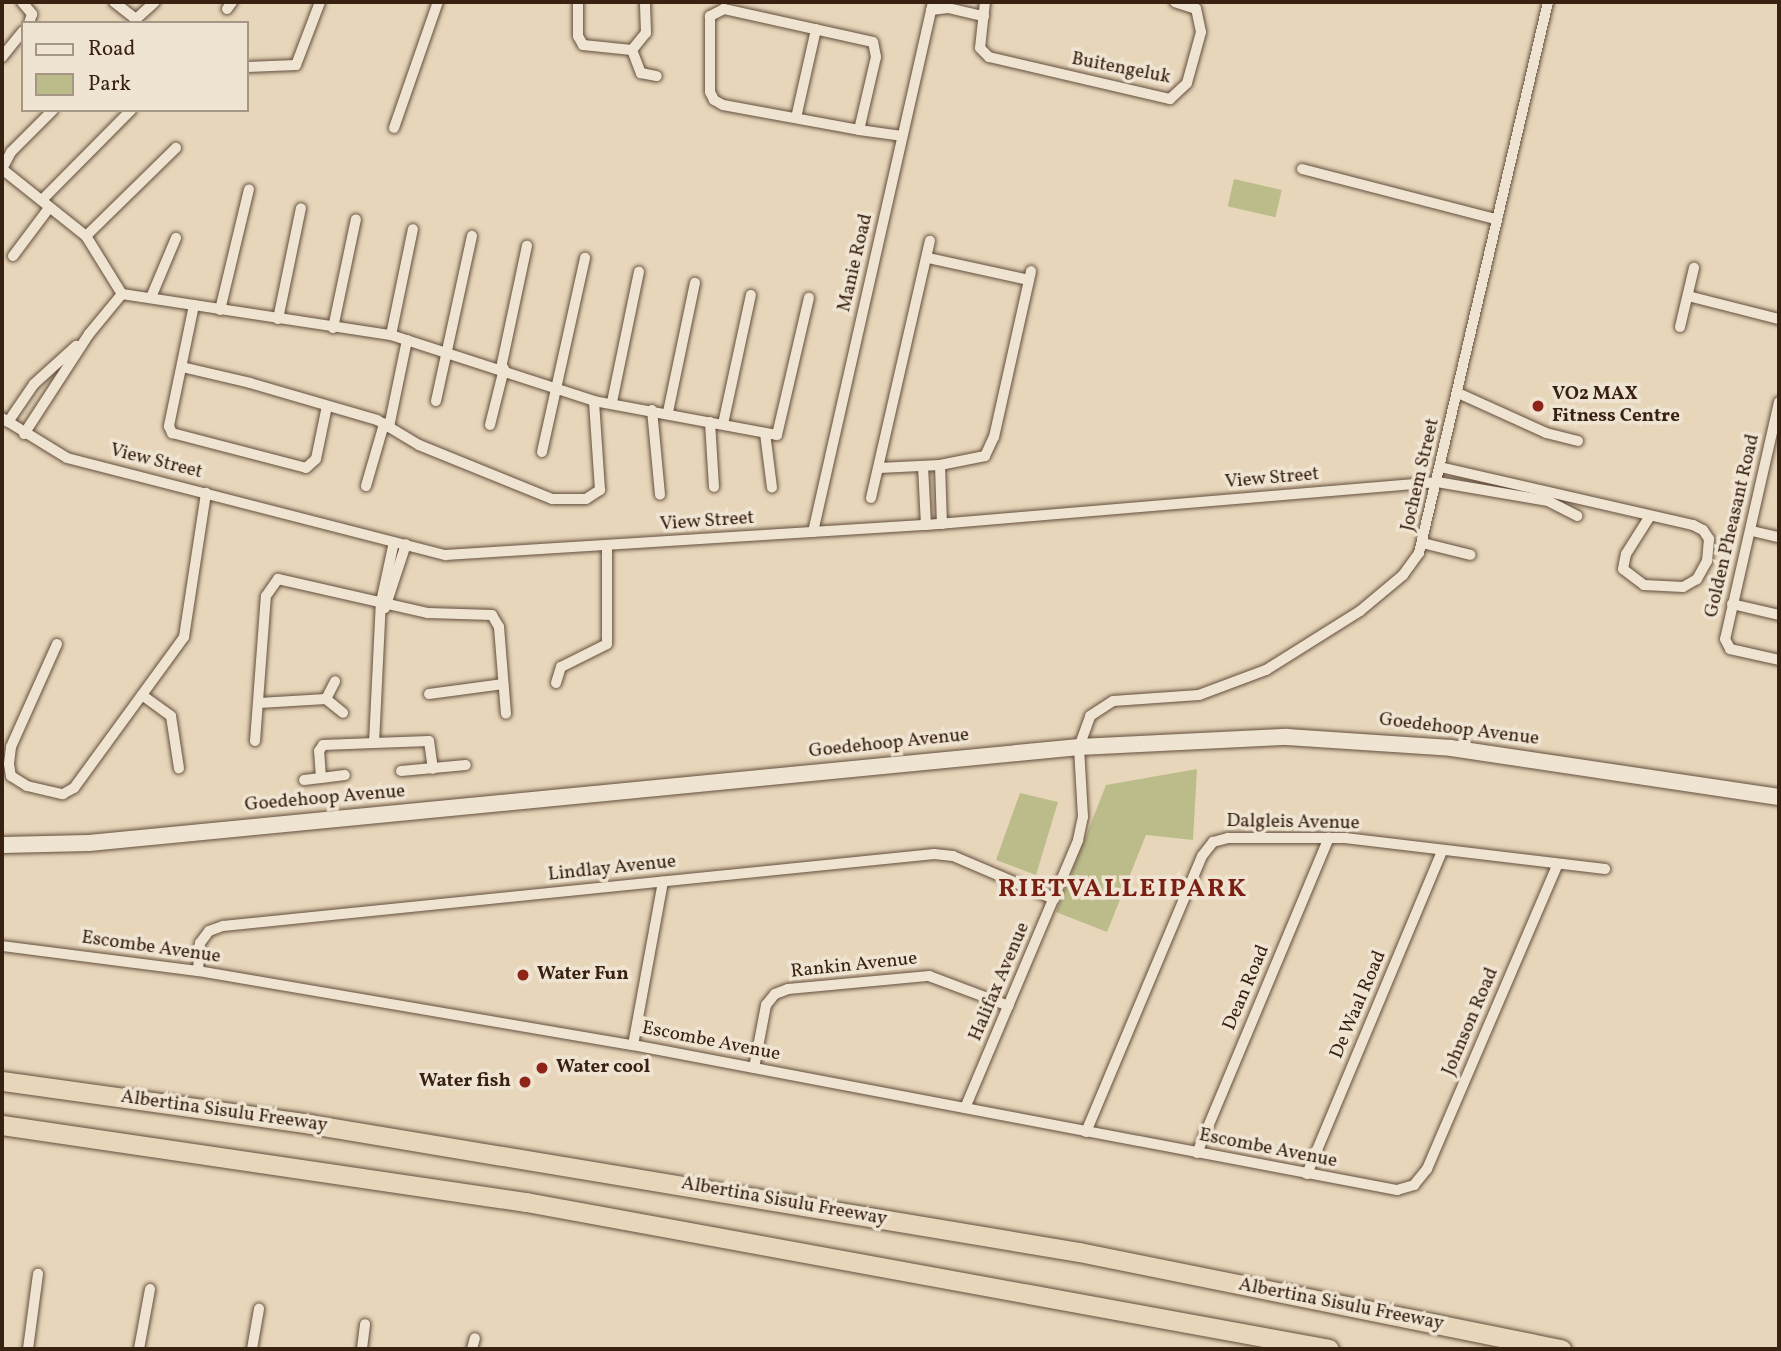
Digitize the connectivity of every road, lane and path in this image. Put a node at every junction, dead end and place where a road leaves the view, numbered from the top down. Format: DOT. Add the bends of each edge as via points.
graph roads {
  1 [pos="22,2"];
  2 [pos="114,2"];
  3 [pos="155,2"];
  4 [pos="320,2"];
  5 [pos="438,2"];
  6 [pos="578,2"];
  7 [pos="645,2"];
  8 [pos="982,2"];
  9 [pos="1175,2"];
  10 [pos="1548,2"];
  11 [pos="932,6"];
  12 [pos="984,16"];
  13 [pos="30,21"];
  14 [pos="816,29"];
  15 [pos="21,33"];
  16 [pos="632,50"];
  17 [pos="2,57"];
  18 [pos="248,67"];
  19 [pos="657,76"];
  20 [pos="51,112"];
  21 [pos="129,112"];
  22 [pos="796,118"];
  23 [pos="394,128"];
  24 [pos="859,130"];
  25 [pos="902,136"];
  26 [pos="176,148"];
  27 [pos="2,169"];
  28 [pos="1302,169"];
  29 [pos="249,189"];
  30 [pos="46,204"];
  31 [pos="301,208"];
  32 [pos="356,219"];
  33 [pos="1496,219"];
  34 [pos="413,229"];
  35 [pos="86,236"];
  36 [pos="472,236"];
  37 [pos="176,238"];
  38 [pos="930,241"];
  39 [pos="527,246"];
  40 [pos="13,256"];
  41 [pos="585,258"];
  42 [pos="928,258"];
  43 [pos="1693,268"];
  44 [pos="639,272"];
  45 [pos="695,283"];
  46 [pos="122,294"];
  47 [pos="152,295"];
  48 [pos="751,295"];
  49 [pos="1688,296"];
  50 [pos="808,298"];
  51 [pos="194,305"];
  52 [pos="220,310"];
  53 [pos="278,319"];
  54 [pos="1779,319"];
  55 [pos="1680,327"];
  56 [pos="333,328"];
  57 [pos="89,334"];
  58 [pos="391,335"];
  59 [pos="407,340"];
  60 [pos="446,350"];
  61 [pos="182,367"];
  62 [pos="502,369"];
  63 [pos="558,389"];
  64 [pos="1458,393"];
  65 [pos="436,401"];
  66 [pos="594,401"];
  67 [pos="612,402"];
  68 [pos="1779,402"];
  69 [pos="327,406"];
  70 [pos="652,410"];
  71 [pos="668,412"];
  72 [pos="5,420"];
  73 [pos="709,422"];
  74 [pos="723,424"];
  75 [pos="490,425"];
  76 [pos="386,426"];
  77 [pos="765,433"];
  78 [pos="24,434"];
  79 [pos="1578,441"];
  80 [pos="542,452"];
  81 [pos="940,465"];
  82 [pos="923,466"];
  83 [pos="1440,467"];
  84 [pos="879,468"];
  85 [pos="1437,482"];
  86 [pos="366,486"];
  87 [pos="714,487"];
  88 [pos="772,488"];
  89 [pos="206,493"];
  90 [pos="660,495"];
  91 [pos="871,498"];
  92 [pos="1577,516"];
  93 [pos="1650,516"];
  94 [pos="942,524"];
  95 [pos="926,526"];
  96 [pos="1752,531"];
  97 [pos="813,532"];
  98 [pos="1779,537"];
  99 [pos="1423,542"];
  100 [pos="400,543"];
  101 [pos="607,546"];
  102 [pos="1471,555"];
  103 [pos="1732,604"];
  104 [pos="384,606"];
  105 [pos="1779,615"];
  106 [pos="57,644"];
  107 [pos="1779,660"];
  108 [pos="335,681"];
  109 [pos="556,683"];
  110 [pos="503,684"];
  111 [pos="429,694"];
  112 [pos="142,695"];
  113 [pos="326,699"];
  114 [pos="259,704"];
  115 [pos="343,713"];
  116 [pos="506,714"];
  117 [pos="254,741"];
  118 [pos="374,743"];
  119 [pos="1079,747"];
  120 [pos="466,765"];
  121 [pos="179,768"];
  122 [pos="433,769"];
  123 [pos="401,771"];
  124 [pos="345,775"];
  125 [pos="321,778"];
  126 [pos="304,780"];
  127 [pos="1779,797"];
  128 [pos="1329,838"];
  129 [pos="2,845"];
  130 [pos="1442,850"];
  131 [pos="1557,865"];
  132 [pos="1605,869"];
  133 [pos="663,882"];
  134 [pos="1054,899"];
  135 [pos="2,946"];
  136 [pos="198,971"];
  137 [pos="1009,1006"];
  138 [pos="633,1045"];
  139 [pos="754,1068"];
  140 [pos="2,1081"];
  141 [pos="965,1108"];
  142 [pos="2,1125"];
  143 [pos="1086,1132"];
  144 [pos="1197,1153"];
  145 [pos="1307,1174"];
  146 [pos="1410,1187"];
  147 [pos="38,1274"];
  148 [pos="150,1289"];
  149 [pos="259,1309"];
  150 [pos="365,1324"];
  151 [pos="28,1349"];
  152 [pos="139,1349"];
  153 [pos="252,1349"];
  154 [pos="362,1349"];
  155 [pos="1329,1349"];
  156 [pos="1561,1349"];
  1 -- 13 [label="street" via="32,14"];
  2 -- 3 [label="street" via="136,19"];
  4 -- 18 [label="street" via="296,65"];
  5 -- 23 [label="street"];
  6 -- 16 [label="street" via="578,36 583,45"];
  7 -- 16 [label="street" via="646,33"];
  8 -- 12 [label="street, Buitengeluk"];
  9 -- 12 [label="street, Buitengeluk" via="1196,9 1200,32 1187,83 1170,99 989,57 980,48"];
  10 -- 33 [label="street, Jochem Street"];
  11 -- 12 [label="street"];
  11 -- 25 [label="street, Manie Road"];
  14 -- 22 [label="street"];
  14 -- 22 [label="street" via="724,9 710,16 710,92 714,100"];
  14 -- 24 [label="street" via="869,40 877,48"];
  15 -- 17 [label="street"];
  16 -- 19 [label="street" via="641,73"];
  20 -- 27 [label="street" via="11,152"];
  21 -- 30 [label="street"];
  22 -- 24 [label="street"];
  24 -- 25 [label="street"];
  25 -- 97 [label="street, Manie Road"];
  26 -- 35 [label="street"];
  27 -- 30 [label="street"];
  28 -- 33 [label="street"];
  29 -- 52 [label="street"];
  30 -- 35 [label="street"];
  30 -- 40 [label="street"];
  31 -- 53 [label="street"];
  32 -- 56 [label="street"];
  33 -- 64 [label="street, Jochem Street"];
  34 -- 58 [label="street"];
  35 -- 46 [label="street"];
  36 -- 60 [label="street"];
  37 -- 47 [label="street"];
  38 -- 42 [label="street"];
  39 -- 62 [label="street"];
  41 -- 63 [label="street"];
  42 -- 81 [label="street" via="1030,276 991,448 972,461"];
  42 -- 84 [label="street"];
  43 -- 49 [label="street"];
  44 -- 67 [label="street"];
  45 -- 71 [label="street"];
  46 -- 47 [label="street"];
  46 -- 57 [label="street"];
  47 -- 51 [label="street"];
  48 -- 74 [label="street"];
  49 -- 54 [label="street"];
  49 -- 55 [label="street"];
  50 -- 77 [label="street" via="782,430 777,435"];
  51 -- 52 [label="street"];
  51 -- 61 [label="street"];
  52 -- 53 [label="street"];
  53 -- 56 [label="street"];
  56 -- 58 [label="street"];
  57 -- 72 [label="street" via="34,384"];
  57 -- 78 [label="street"];
  58 -- 59 [label="street"];
  59 -- 60 [label="street"];
  59 -- 76 [label="street"];
  60 -- 62 [label="street"];
  60 -- 65 [label="street"];
  61 -- 69 [label="street"];
  61 -- 69 [label="street" via="169,426 177,435 306,468 316,459"];
  62 -- 63 [label="street"];
  62 -- 75 [label="street"];
  63 -- 66 [label="street"];
  63 -- 80 [label="street"];
  64 -- 79 [label="street" via="1546,433"];
  64 -- 83 [label="street, Jochem Street"];
  66 -- 67 [label="street"];
  66 -- 76 [label="street" via="602,483 597,494 586,499 552,499 419,445"];
  67 -- 70 [label="street"];
  68 -- 96 [label="street, Golden Pheasant Road"];
  69 -- 76 [label="street"];
  70 -- 71 [label="street"];
  70 -- 90 [label="street"];
  71 -- 73 [label="street"];
  72 -- 78 [label="street, View Street"];
  73 -- 74 [label="street"];
  73 -- 87 [label="street"];
  74 -- 77 [label="street"];
  76 -- 86 [label="street"];
  77 -- 88 [label="street"];
  78 -- 89 [label="street, View Street" via="67,458"];
  81 -- 82 [label="street"];
  81 -- 94 [label="street"];
  82 -- 84 [label="street"];
  82 -- 95 [label="street"];
  83 -- 85 [label="street, Jochem Street"];
  83 -- 93 [label="street"];
  84 -- 91 [label="street"];
  85 -- 92 [label="street, View Street" via="1548,500"];
  85 -- 94 [label="street, View Street"];
  85 -- 99 [label="street, Jochem Street"];
  89 -- 100 [label="street, View Street"];
  89 -- 112 [label="street" via="184,637"];
  93 -- 93 [label="street" via="1693,525 1707,534 1707,561 1697,579 1683,587 1644,585 1623,569 1626,554"];
  94 -- 95 [label="street, View Street"];
  95 -- 97 [label="street, View Street"];
  96 -- 98 [label="street"];
  96 -- 103 [label="street, Golden Pheasant Road"];
  97 -- 101 [label="street, View Street"];
  99 -- 102 [label="street"];
  99 -- 119 [label="street, Jochem Street" via="1403,575 1311,646 1213,692 1108,703 1085,722"];
  100 -- 101 [label="street, View Street" via="446,555"];
  100 -- 104 [label="street"];
  101 -- 109 [label="street" via="607,644 561,667"];
  103 -- 105 [label="street"];
  103 -- 107 [label="street, Golden Pheasant Road" via="1726,644"];
  104 -- 110 [label="street" via="436,614 492,615 499,627"];
  104 -- 114 [label="street" via="278,579 266,596"];
  104 -- 118 [label="street"];
  106 -- 112 [label="street" via="10,747 11,776 27,786 57,794 74,788"];
  108 -- 113 [label="street"];
  110 -- 111 [label="street"];
  110 -- 116 [label="street"];
  112 -- 121 [label="street" via="171,716"];
  113 -- 114 [label="street"];
  113 -- 115 [label="street"];
  114 -- 117 [label="street"];
  118 -- 122 [label="street" via="429,741"];
  118 -- 125 [label="street" via="321,746"];
  119 -- 127 [label="main road, Goedehoop Avenue" via="1329,737 1451,748"];
  119 -- 129 [label="main road, Goedehoop Avenue" via="89,843"];
  119 -- 134 [label="street, Halifax Avenue" via="1082,824"];
  120 -- 122 [label="street"];
  122 -- 123 [label="street"];
  124 -- 125 [label="street"];
  125 -- 126 [label="street"];
  128 -- 130 [label="street, Dalgleis Avenue"];
  128 -- 143 [label="street, Dalgleis Avenue" via="1228,838 1209,845"];
  128 -- 144 [label="street, Dean Road"];
  130 -- 131 [label="street, Dalgleis Avenue"];
  130 -- 145 [label="street, De Waal Road"];
  131 -- 132 [label="street, Dalgleis Avenue"];
  131 -- 146 [label="street, Johnson Road" via="1427,1169"];
  133 -- 134 [label="street, Lindlay Avenue" via="945,854"];
  133 -- 136 [label="street, Lindlay Avenue" via="222,926 209,931 200,943"];
  133 -- 138 [label="street"];
  134 -- 137 [label="street, Halifax Avenue"];
  135 -- 136 [label="street, Escombe Avenue"];
  136 -- 138 [label="street, Escombe Avenue"];
  137 -- 139 [label="street, Rankin Avenue" via="929,976 783,990 766,1005"];
  137 -- 141 [label="street, Halifax Avenue"];
  138 -- 139 [label="street, Escombe Avenue"];
  139 -- 141 [label="street, Escombe Avenue"];
  140 -- 156 [label="highway, Albertina Sisulu Freeway" via="323,1126 1079,1252"];
  141 -- 143 [label="street, Escombe Avenue"];
  142 -- 155 [label="highway" via="526,1202"];
  143 -- 144 [label="street, Escombe Avenue"];
  144 -- 145 [label="street, Escombe Avenue"];
  145 -- 146 [label="street, Escombe Avenue" via="1392,1190"];
  147 -- 151 [label="street"];
  148 -- 152 [label="street"];
  149 -- 153 [label="street"];
  150 -- 154 [label="street"];
}
